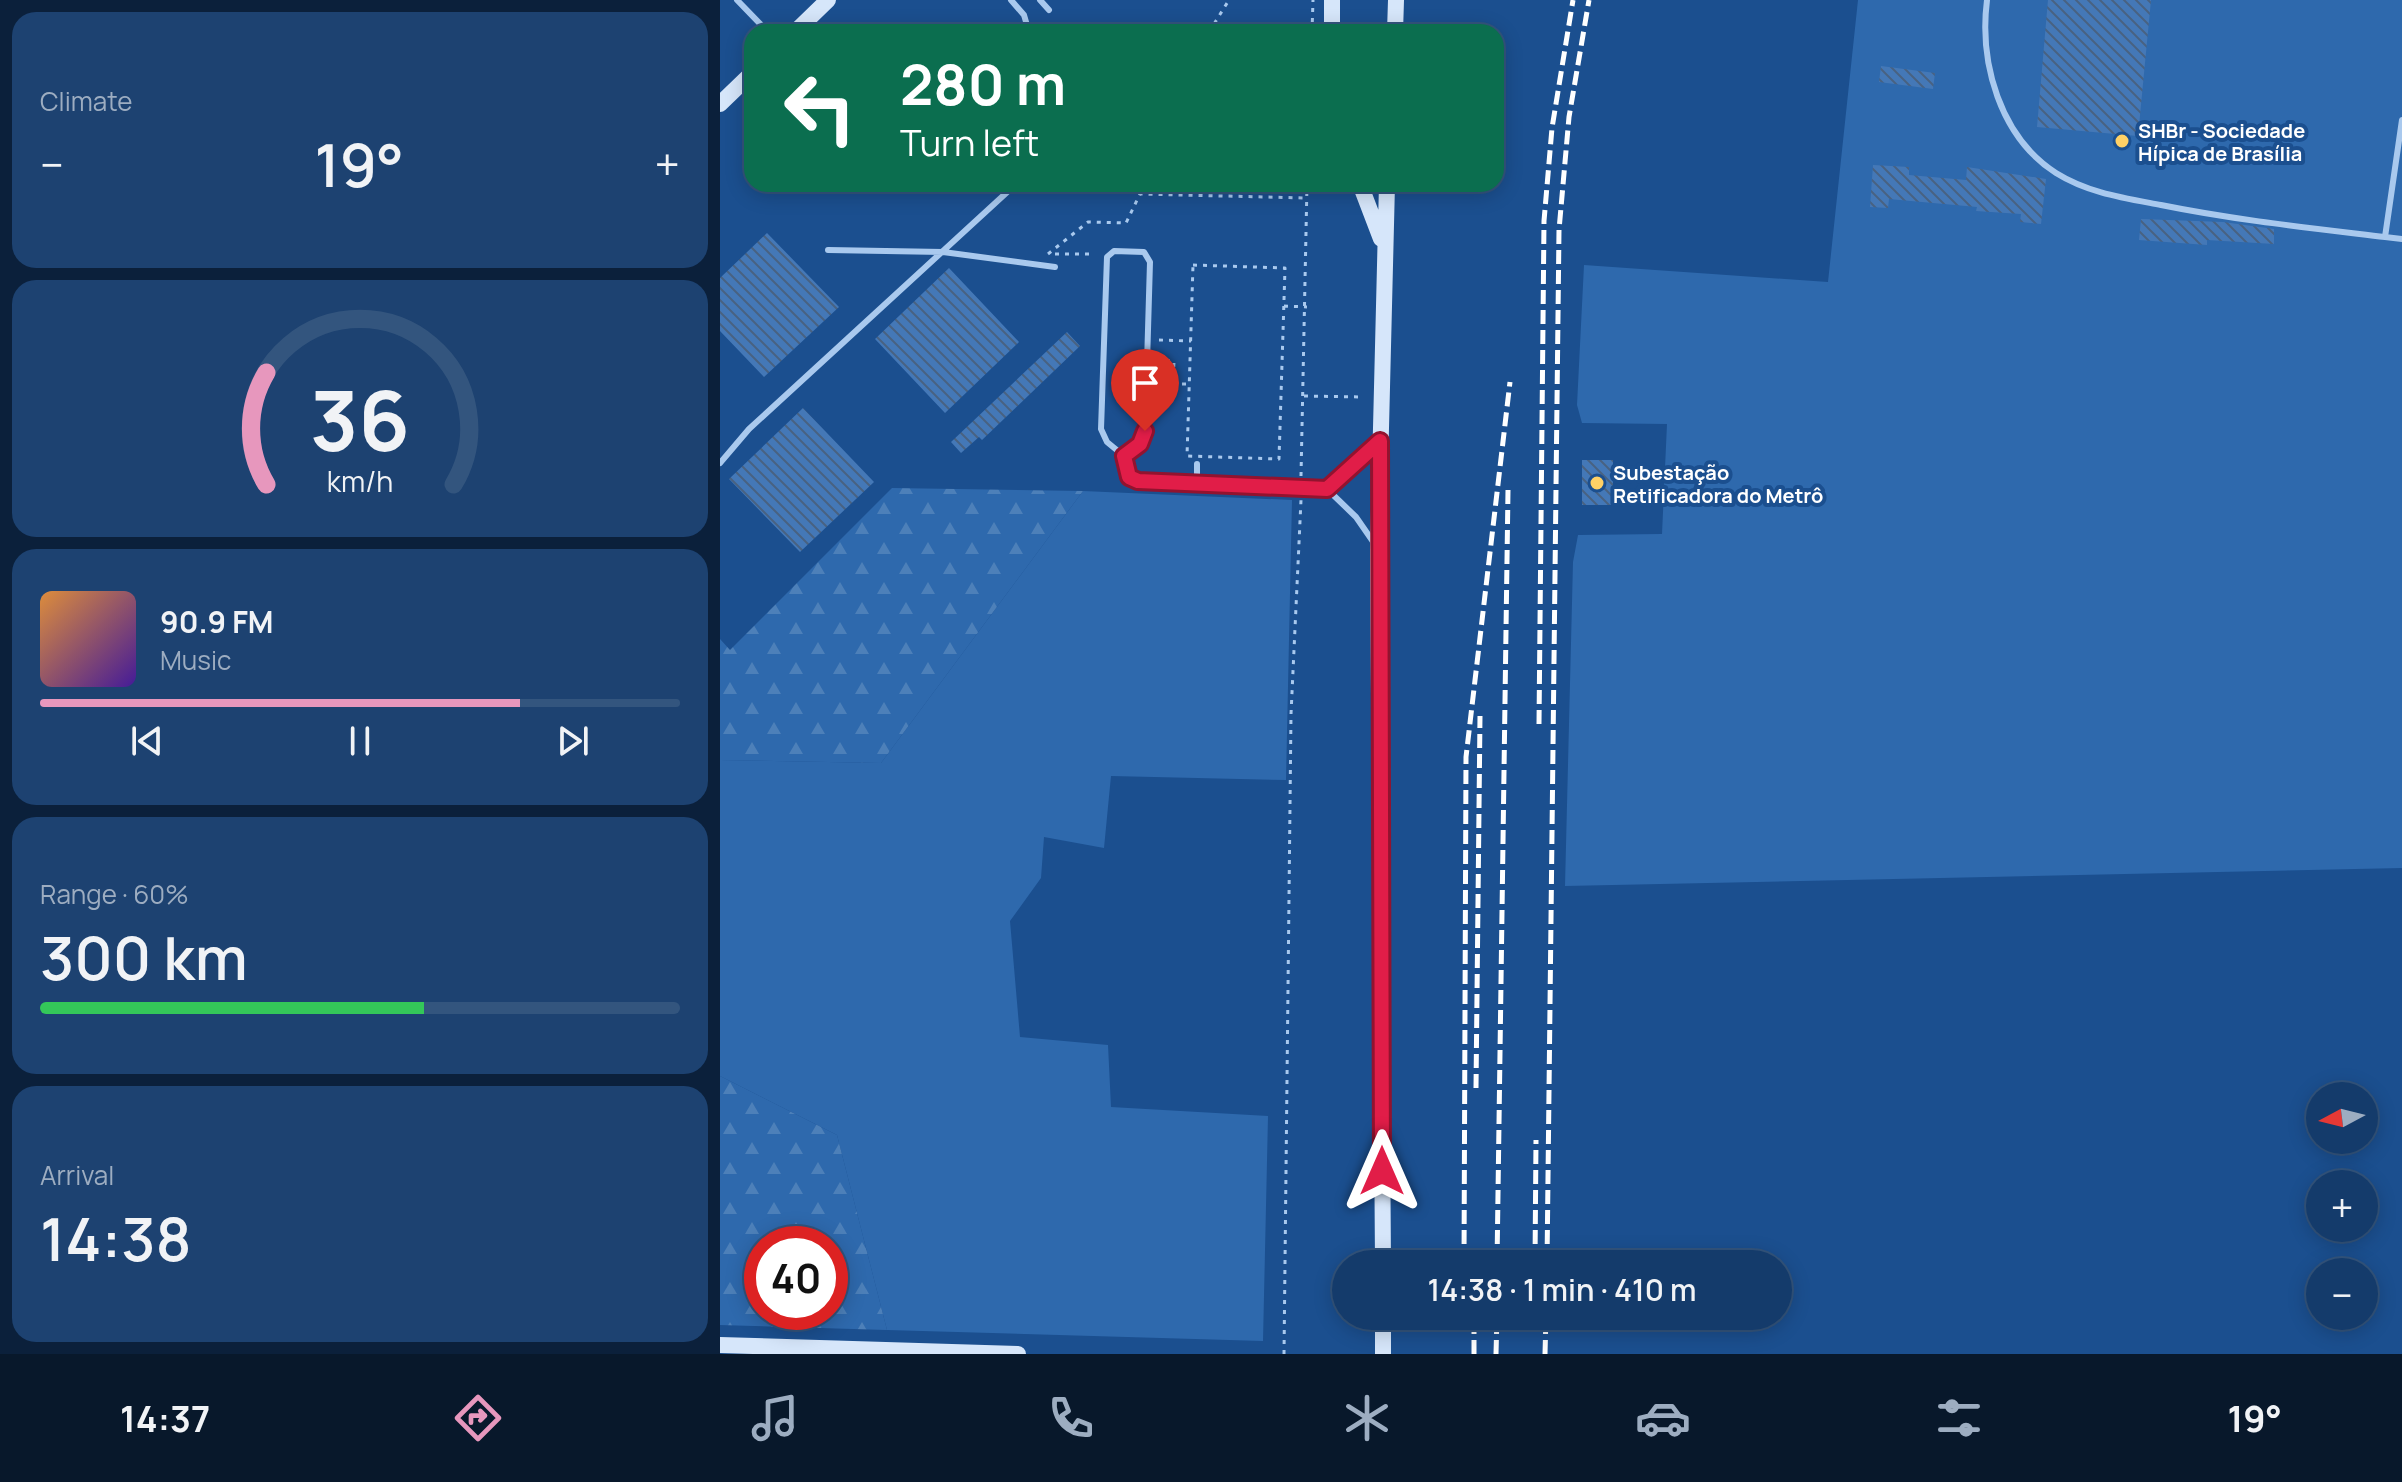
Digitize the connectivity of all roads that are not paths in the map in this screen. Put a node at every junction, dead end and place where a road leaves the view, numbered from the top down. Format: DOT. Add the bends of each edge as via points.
graph roads {
  1 [pos="737,0"];
  2 [pos="828,0"];
  3 [pos="1011,0"];
  4 [pos="1040,0"];
  5 [pos="1332,0"];
  6 [pos="1396,0"];
  7 [pos="1987,0"];
  8 [pos="1049,10"];
  9 [pos="760,24"];
  10 [pos="803,24"];
  11 [pos="1027,24"];
  12 [pos="1332,24"];
  13 [pos="1395,24"];
  14 [pos="744,81"];
  15 [pos="720,104"];
  16 [pos="2402,120"];
  17 [pos="1007,192"];
  18 [pos="1363,192"];
  19 [pos="1386,192"];
  20 [pos="2385,237"];
  21 [pos="2402,239"];
  22 [pos="1383,244"];
  23 [pos="828,250"];
  24 [pos="943,252"];
  25 [pos="1055,267"];
  26 [pos="1380,441"];
  27 [pos="1124,456"];
  28 [pos="720,463"];
  29 [pos="1197,464"];
  30 [pos="1197,484"];
  31 [pos="1327,489"];
  32 [pos="1378,550"];
  33 [pos="1383,1250"];
  34 [pos="1383,1330"];
  35 [pos="720,1345"];
  36 [pos="1018,1354"];
  37 [pos="1383,1354"];
  1 -- 9 [label="lane"];
  2 -- 10 [label="street"];
  3 -- 11 [label="lane"];
  4 -- 8 [label="lane"];
  5 -- 12 [label="street"];
  6 -- 13 [label="street"];
  7 -- 20 [label="lane" via="1985,55 1999,99 2024,145 2056,172 2096,193"];
  14 -- 15 [label="street"];
  16 -- 20 [label="lane"];
  17 -- 24 [label="lane"];
  18 -- 22 [label="street"];
  19 -- 22 [label="street"];
  20 -- 21 [label="lane"];
  22 -- 26 [label="street"];
  23 -- 24 [label="lane"];
  24 -- 25 [label="lane"];
  24 -- 28 [label="lane" via="749,429"];
  26 -- 31 [label="lane"];
  26 -- 32 [label="street"];
  27 -- 27 [label="lane" via="1140,444 1145,431 1149,255 1114,251 1107,257 1101,429"];
  27 -- 30 [label="lane" via="1125,469 1138,481"];
  29 -- 30 [label="lane"];
  30 -- 31 [label="lane"];
  31 -- 32 [label="lane" via="1356,517"];
  32 -- 33 [label="street"];
  34 -- 37 [label="street"];
  35 -- 36 [label="street"];
}
